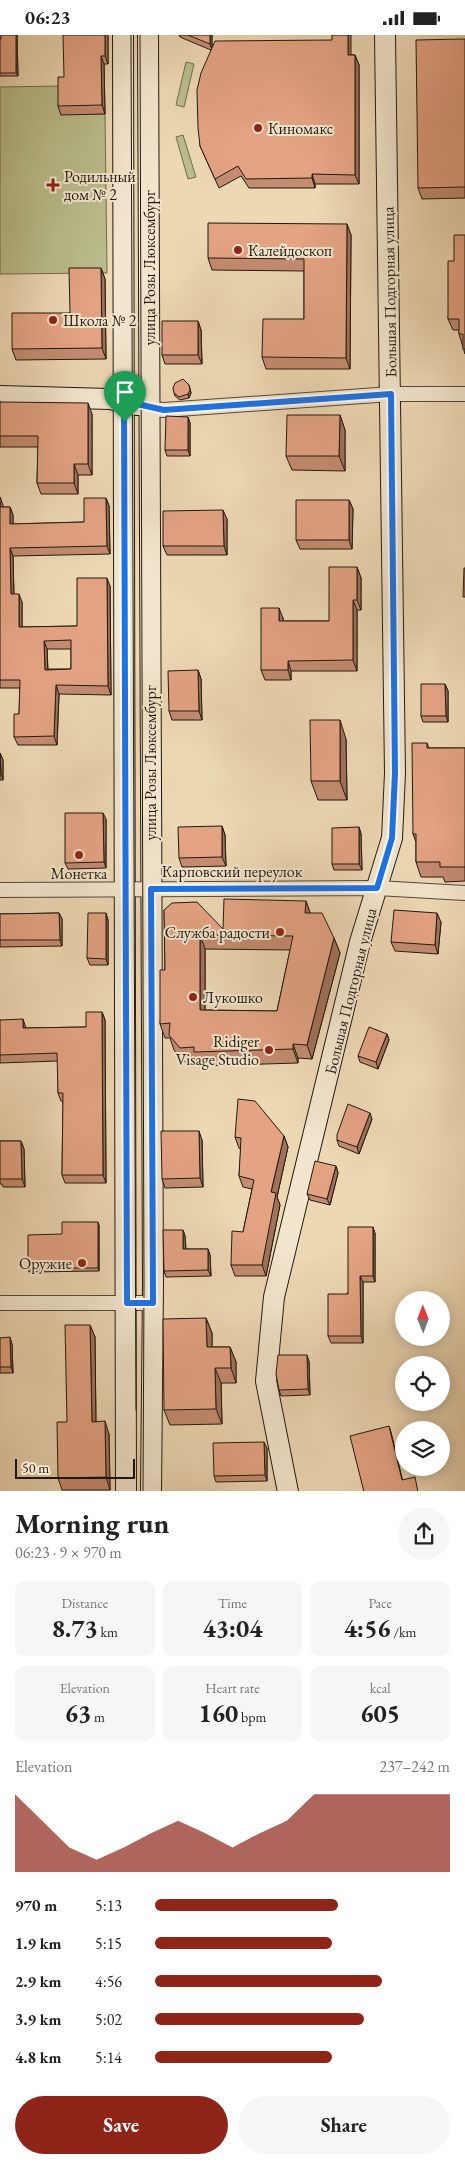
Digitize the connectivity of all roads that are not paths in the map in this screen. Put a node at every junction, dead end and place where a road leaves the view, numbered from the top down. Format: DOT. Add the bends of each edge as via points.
graph roads {
  1 [pos="123,35"];
  2 [pos="148,35"];
  3 [pos="385,35"];
  4 [pos="391,394"];
  5 [pos="465,394"];
  6 [pos="0,395"];
  7 [pos="124,401"];
  8 [pos="149,409"];
  9 [pos="377,888"];
  10 [pos="0,889"];
  11 [pos="126,889"];
  12 [pos="151,889"];
  13 [pos="465,893"];
  14 [pos="0,1303"];
  15 [pos="127,1303"];
  16 [pos="153,1303"];
  17 [pos="126,1491"];
  18 [pos="151,1491"];
  19 [pos="288,1491"];
  1 -- 7 [label="main road, улица Розы Люксембург"];
  2 -- 8 [label="main road, улица Розы Люксембург"];
  3 -- 4 [label="main road, Большая Подгорная улица"];
  4 -- 5 [label="street"];
  4 -- 8 [label="street"];
  4 -- 9 [label="main road, Большая Подгорная улица" via="395,773 392,838"];
  6 -- 7 [label="main road"];
  7 -- 8 [label="main road"];
  7 -- 11 [label="main road, улица Розы Люксембург"];
  8 -- 12 [label="main road, улица Розы Люксембург"];
  9 -- 12 [label="street, Карповский переулок"];
  9 -- 13 [label="street, Карповский переулок"];
  9 -- 19 [label="main road, Большая Подгорная улица" via="360,942 274,1297 266,1381"];
  10 -- 11 [label="street, Карповский переулок"];
  11 -- 12 [label="street, Карповский переулок"];
  11 -- 15 [label="main road, улица Розы Люксембург"];
  12 -- 16 [label="main road, улица Розы Люксембург"];
  14 -- 15 [label="street"];
  15 -- 16 [label="street"];
  15 -- 17 [label="main road, улица Розы Люксембург"];
  16 -- 18 [label="main road, улица Розы Люксембург"];
}
